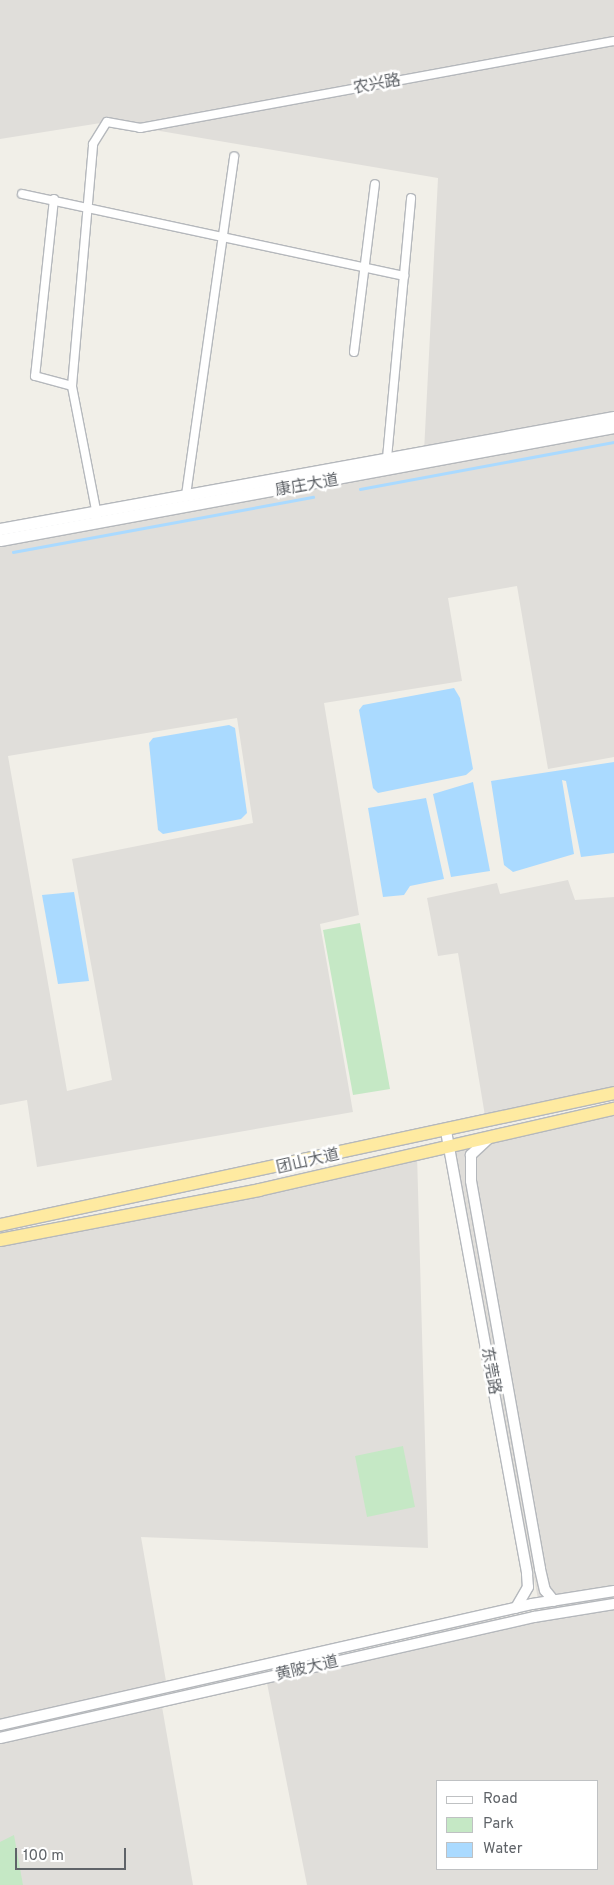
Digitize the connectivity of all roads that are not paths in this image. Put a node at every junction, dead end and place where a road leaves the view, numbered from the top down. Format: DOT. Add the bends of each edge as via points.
graph roads {
  1 [pos="614,41"];
  2 [pos="234,156"];
  3 [pos="375,184"];
  4 [pos="22,194"];
  5 [pos="411,198"];
  6 [pos="54,199"];
  7 [pos="89,205"];
  8 [pos="220,235"];
  9 [pos="365,267"];
  10 [pos="404,276"];
  11 [pos="354,352"];
  12 [pos="72,386"];
  13 [pos="614,417"];
  14 [pos="614,428"];
  15 [pos="387,458"];
  16 [pos="186,495"];
  17 [pos="97,517"];
  18 [pos="0,528"];
  19 [pos="0,540"];
  20 [pos="614,1093"];
  21 [pos="614,1109"];
  22 [pos="446,1131"];
  23 [pos="489,1138"];
  24 [pos="450,1147"];
  25 [pos="0,1225"];
  26 [pos="0,1240"];
  27 [pos="614,1592"];
  28 [pos="554,1601"];
  29 [pos="614,1604"];
  30 [pos="516,1608"];
  31 [pos="0,1725"];
  32 [pos="0,1738"];
  1 -- 7 [label="street, 农兴路" via="140,128 107,122 93,144"];
  2 -- 8 [label="street"];
  3 -- 9 [label="street"];
  4 -- 6 [label="street"];
  5 -- 10 [label="street"];
  6 -- 7 [label="street"];
  6 -- 12 [label="street" via="35,376"];
  7 -- 8 [label="street"];
  7 -- 12 [label="street"];
  8 -- 9 [label="street"];
  8 -- 16 [label="street"];
  9 -- 10 [label="street"];
  9 -- 11 [label="street"];
  10 -- 15 [label="street"];
  12 -- 17 [label="street"];
  13 -- 15 [label="main road, 康庄大道"];
  14 -- 17 [label="main road, 康庄大道"];
  15 -- 16 [label="main road, 康庄大道"];
  16 -- 17 [label="main road, 康庄大道"];
  17 -- 18 [label="main road, 康庄大道"];
  17 -- 19 [label="main road, 康庄大道"];
  20 -- 22 [label="highway, 团山大道"];
  21 -- 23 [label="highway, 团山大道"];
  22 -- 24 [label="street, 东莞路"];
  22 -- 25 [label="highway, 团山大道"];
  23 -- 24 [label="highway, 团山大道"];
  23 -- 28 [label="street, 东莞路" via="471,1155 470,1181 540,1569 545,1590"];
  24 -- 26 [label="highway, 团山大道" via="259,1190"];
  24 -- 30 [label="street, 东莞路" via="527,1574 528,1587"];
  27 -- 28 [label="street, 黄陂大道"];
  28 -- 30 [label="street, 黄陂大道"];
  29 -- 32 [label="street, 黄陂大道" via="534,1617"];
  30 -- 31 [label="street, 黄陂大道"];
}
